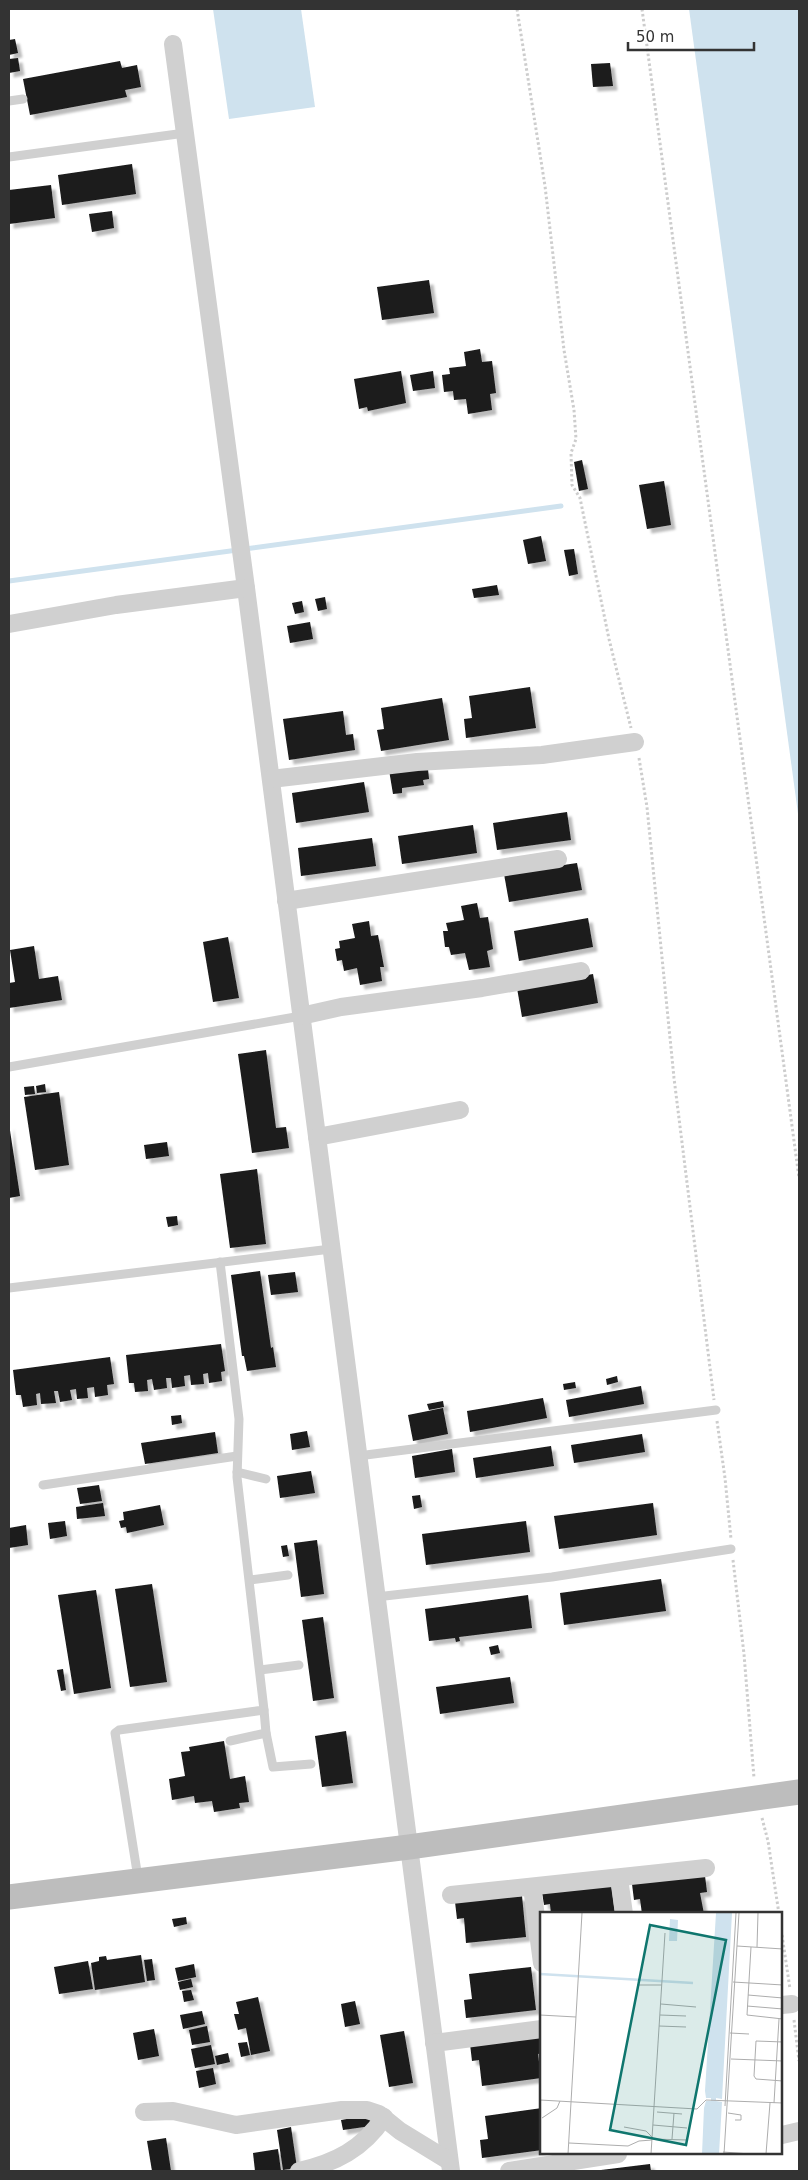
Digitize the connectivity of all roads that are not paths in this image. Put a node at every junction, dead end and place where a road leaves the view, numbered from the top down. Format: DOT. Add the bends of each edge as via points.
graph roads {
  1 [pos="173,44"];
  2 [pos="23,99"];
  3 [pos="9,102"];
  4 [pos="185,133"];
  5 [pos="9,157"];
  6 [pos="246,588"];
  7 [pos="9,624"];
  8 [pos="635,742"];
  9 [pos="271,779"];
  10 [pos="558,859"];
  11 [pos="286,901"];
  12 [pos="581,971"];
  13 [pos="301,1016"];
  14 [pos="9,1066"];
  15 [pos="460,1110"];
  16 [pos="317,1137"];
  17 [pos="332,1249"];
  18 [pos="220,1262"];
  19 [pos="9,1288"];
  20 [pos="716,1410"];
  21 [pos="237,1456"];
  22 [pos="358,1456"];
  23 [pos="237,1472"];
  24 [pos="266,1479"];
  25 [pos="43,1485"];
  26 [pos="732,1549"];
  27 [pos="288,1575"];
  28 [pos="250,1580"];
  29 [pos="376,1597"];
  30 [pos="299,1665"];
  31 [pos="260,1670"];
  32 [pos="264,1710"];
  33 [pos="266,1733"];
  34 [pos="230,1741"];
  35 [pos="310,1764"];
  36 [pos="799,1792"];
  37 [pos="409,1847"];
  38 [pos="706,1868"];
  39 [pos="619,1878"];
  40 [pos="138,1881"];
  41 [pos="532,1887"];
  42 [pos="451,1895"];
  43 [pos="9,1897"];
  44 [pos="624,1912"];
  45 [pos="540,1948"];
  46 [pos="540,2029"];
  47 [pos="434,2043"];
  48 [pos="144,2112"];
  49 [pos="384,2118"];
  50 [pos="799,2131"];
  51 [pos="783,2135"];
  52 [pos="612,2155"];
  53 [pos="450,2166"];
  54 [pos="299,2171"];
  55 [pos="509,2171"];
  1 -- 4 [label="street"];
  2 -- 3 [label="lane"];
  4 -- 5 [label="lane"];
  4 -- 6 [label="street"];
  6 -- 7 [label="street" via="116,605"];
  6 -- 9 [label="street"];
  8 -- 9 [label="street" via="542,755 418,762"];
  9 -- 11 [label="street"];
  10 -- 11 [label="street"];
  11 -- 13 [label="street"];
  12 -- 13 [label="street" via="341,1007"];
  13 -- 14 [label="lane"];
  13 -- 16 [label="street"];
  15 -- 16 [label="street"];
  16 -- 17 [label="street"];
  17 -- 18 [label="lane"];
  17 -- 22 [label="street"];
  18 -- 19 [label="lane"];
  18 -- 21 [label="lane" via="239,1419"];
  20 -- 22 [label="lane"];
  21 -- 23 [label="lane"];
  21 -- 25 [label="lane"];
  22 -- 29 [label="street"];
  23 -- 24 [label="lane"];
  23 -- 28 [label="lane"];
  26 -- 29 [label="lane" via="552,1577"];
  27 -- 28 [label="lane"];
  28 -- 31 [label="lane"];
  29 -- 37 [label="street"];
  30 -- 31 [label="lane"];
  31 -- 32 [label="lane"];
  32 -- 33 [label="lane"];
  32 -- 40 [label="lane" via="120,1730 114,1734"];
  33 -- 34 [label="lane"];
  33 -- 35 [label="lane" via="273,1767"];
  36 -- 37 [label="street"];
  37 -- 40 [label="street"];
  37 -- 47 [label="street"];
  38 -- 39 [label="street"];
  39 -- 41 [label="street"];
  39 -- 44 [label="street"];
  40 -- 43 [label="street"];
  41 -- 42 [label="street"];
  41 -- 45 [label="street"];
  46 -- 47 [label="street"];
  47 -- 53 [label="street"];
  48 -- 49 [label="street" via="173,2111 236,2125 350,2109 371,2111"];
  49 -- 53 [label="street"];
  49 -- 54 [label="street" via="372,2134 348,2154"];
  50 -- 51 [label="street"];
  52 -- 55 [label="street"];
}
